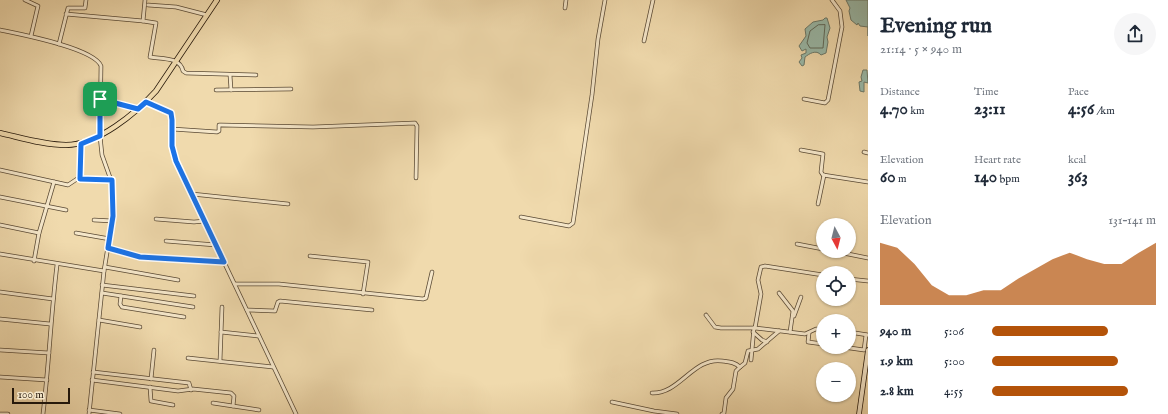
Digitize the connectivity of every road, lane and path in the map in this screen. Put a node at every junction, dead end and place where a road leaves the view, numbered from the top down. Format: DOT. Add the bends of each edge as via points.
graph roads {
  1 [pos="25,0"];
  2 [pos="86,0"];
  3 [pos="145,0"];
  4 [pos="217,0"];
  5 [pos="566,0"];
  6 [pos="605,0"];
  7 [pos="653,0"];
  8 [pos="832,0"];
  9 [pos="148,5"];
  10 [pos="566,8"];
  11 [pos="66,14"];
  12 [pos="207,15"];
  13 [pos="143,21"];
  14 [pos="0,30"];
  15 [pos="31,36"];
  16 [pos="644,42"];
  17 [pos="59,44"];
  18 [pos="176,61"];
  19 [pos="230,75"];
  20 [pos="256,75"];
  21 [pos="291,89"];
  22 [pos="216,90"];
  23 [pos="230,90"];
  24 [pos="100,99"];
  25 [pos="804,99"];
  26 [pos="146,102"];
  27 [pos="138,109"];
  28 [pos="172,129"];
  29 [pos="0,133"];
  30 [pos="100,136"];
  31 [pos="81,144"];
  32 [pos="801,150"];
  33 [pos="864,152"];
  34 [pos="868,153"];
  35 [pos="0,170"];
  36 [pos="824,175"];
  37 [pos="416,178"];
  38 [pos="80,179"];
  39 [pos="112,180"];
  40 [pos="54,182"];
  41 [pos="868,182"];
  42 [pos="192,194"];
  43 [pos="0,197"];
  44 [pos="288,204"];
  45 [pos="818,204"];
  46 [pos="47,207"];
  47 [pos="66,210"];
  48 [pos="521,217"];
  49 [pos="156,219"];
  50 [pos="94,220"];
  51 [pos="113,220"];
  52 [pos="205,221"];
  53 [pos="0,225"];
  54 [pos="40,233"];
  55 [pos="76,233"];
  56 [pos="110,239"];
  57 [pos="166,241"];
  58 [pos="797,244"];
  59 [pos="216,245"];
  60 [pos="108,248"];
  61 [pos="816,248"];
  62 [pos="0,254"];
  63 [pos="310,256"];
  64 [pos="856,256"];
  65 [pos="868,258"];
  66 [pos="34,260"];
  67 [pos="224,262"];
  68 [pos="57,265"];
  69 [pos="104,269"];
  70 [pos="432,272"];
  71 [pos="816,274"];
  72 [pos="178,280"];
  73 [pos="856,280"];
  74 [pos="868,281"];
  75 [pos="102,284"];
  76 [pos="235,284"];
  77 [pos="0,292"];
  78 [pos="102,293"];
  79 [pos="779,293"];
  80 [pos="363,294"];
  81 [pos="121,296"];
  82 [pos="194,296"];
  83 [pos="801,297"];
  84 [pos="53,299"];
  85 [pos="193,307"];
  86 [pos="222,307"];
  87 [pos="247,310"];
  88 [pos="372,310"];
  89 [pos="706,315"];
  90 [pos="184,317"];
  91 [pos="793,318"];
  92 [pos="0,319"];
  93 [pos="99,320"];
  94 [pos="50,324"];
  95 [pos="140,327"];
  96 [pos="754,328"];
  97 [pos="816,329"];
  98 [pos="780,331"];
  99 [pos="220,332"];
  100 [pos="753,332"];
  101 [pos="790,332"];
  102 [pos="809,333"];
  103 [pos="856,333"];
  104 [pos="867,335"];
  105 [pos="258,336"];
  106 [pos="767,342"];
  107 [pos="816,343"];
  108 [pos="856,349"];
  109 [pos="0,350"];
  110 [pos="154,350"];
  111 [pos="752,350"];
  112 [pos="868,350"];
  113 [pos="49,353"];
  114 [pos="188,358"];
  115 [pos="751,360"];
  116 [pos="220,361"];
  117 [pos="273,367"];
  118 [pos="740,367"];
  119 [pos="93,372"];
  120 [pos="0,377"];
  121 [pos="151,379"];
  122 [pos="47,380"];
  123 [pos="92,380"];
  124 [pos="150,387"];
  125 [pos="191,390"];
  126 [pos="652,393"];
  127 [pos="612,402"];
  128 [pos="213,403"];
  129 [pos="172,405"];
  130 [pos="233,406"];
  131 [pos="259,410"];
  132 [pos="89,412"];
  133 [pos="0,414"];
  134 [pos="8,414"];
  135 [pos="43,414"];
  136 [pos="120,414"];
  137 [pos="296,414"];
  138 [pos="677,414"];
  139 [pos="722,414"];
  140 [pos="858,414"];
  1 -- 15 [label="street" via="38,6"];
  2 -- 11 [label="street" via="84,8 68,7"];
  3 -- 13 [label="street"];
  4 -- 12 [label="main road"];
  5 -- 10 [label="street"];
  6 -- 48 [label="street" via="573,223 566,225"];
  7 -- 16 [label="street"];
  8 -- 25 [label="street" via="840,11 842,27 828,100 825,103"];
  9 -- 12 [label="street" via="176,7"];
  11 -- 13 [label="street"];
  11 -- 17 [label="street"];
  12 -- 18 [label="main road"];
  13 -- 18 [label="street" via="156,23 150,57"];
  14 -- 15 [label="street"];
  15 -- 17 [label="street"];
  17 -- 24 [label="street" via="100,63"];
  18 -- 19 [label="street" via="186,73"];
  18 -- 26 [label="main road"];
  19 -- 20 [label="street"];
  19 -- 23 [label="street"];
  21 -- 23 [label="street"];
  22 -- 23 [label="street"];
  24 -- 27 [label="street"];
  24 -- 30 [label="street"];
  26 -- 27 [label="main road"];
  26 -- 28 [label="street" via="171,113"];
  27 -- 30 [label="main road"];
  28 -- 37 [label="street" via="218,132 221,125 415,124"];
  28 -- 42 [label="street" via="173,153"];
  29 -- 31 [label="main road" via="53,144"];
  30 -- 31 [label="main road"];
  30 -- 39 [label="street" via="102,155"];
  31 -- 38 [label="street"];
  32 -- 36 [label="street" via="823,154"];
  33 -- 34 [label="street"];
  35 -- 40 [label="street"];
  36 -- 41 [label="street"];
  36 -- 45 [label="street"];
  38 -- 39 [label="street"];
  38 -- 40 [label="street" via="69,185"];
  39 -- 51 [label="street"];
  40 -- 46 [label="street"];
  42 -- 44 [label="street"];
  42 -- 52 [label="street"];
  43 -- 46 [label="street"];
  46 -- 47 [label="street"];
  46 -- 54 [label="street"];
  49 -- 52 [label="street"];
  50 -- 51 [label="street"];
  51 -- 56 [label="street"];
  52 -- 59 [label="street"];
  53 -- 54 [label="street"];
  54 -- 66 [label="street"];
  55 -- 56 [label="street"];
  56 -- 60 [label="street"];
  57 -- 59 [label="street"];
  58 -- 61 [label="street"];
  59 -- 67 [label="street"];
  60 -- 67 [label="street" via="140,257"];
  60 -- 69 [label="street"];
  62 -- 66 [label="street"];
  63 -- 80 [label="street" via="368,262"];
  64 -- 65 [label="street"];
  66 -- 68 [label="street"];
  67 -- 76 [label="street"];
  68 -- 69 [label="street"];
  68 -- 84 [label="street"];
  69 -- 72 [label="street"];
  69 -- 75 [label="street"];
  70 -- 80 [label="street" via="428,294 424,299"];
  71 -- 96 [label="street" via="763,266 760,268 758,280 761,294"];
  73 -- 74 [label="street"];
  75 -- 78 [label="street"];
  75 -- 82 [label="street"];
  76 -- 80 [label="street" via="279,284"];
  76 -- 87 [label="street"];
  77 -- 84 [label="street"];
  78 -- 81 [label="street"];
  78 -- 93 [label="street"];
  79 -- 91 [label="street" via="793,311"];
  81 -- 85 [label="street"];
  81 -- 90 [label="street" via="122,307"];
  83 -- 91 [label="street"];
  84 -- 94 [label="street"];
  86 -- 99 [label="street"];
  87 -- 88 [label="street" via="276,311 278,302 282,301"];
  87 -- 105 [label="street"];
  89 -- 96 [label="street" via="716,327"];
  91 -- 101 [label="street"];
  92 -- 94 [label="street"];
  93 -- 95 [label="street"];
  93 -- 119 [label="street"];
  94 -- 113 [label="street"];
  96 -- 98 [label="street"];
  96 -- 100 [label="street"];
  97 -- 102 [label="street"];
  98 -- 101 [label="street"];
  98 -- 106 [label="street"];
  99 -- 105 [label="street"];
  99 -- 116 [label="street"];
  100 -- 106 [label="street"];
  100 -- 111 [label="street"];
  101 -- 102 [label="street"];
  102 -- 107 [label="street" via="808,342"];
  103 -- 104 [label="street"];
  104 -- 108 [label="street" via="864,350"];
  105 -- 117 [label="street"];
  106 -- 111 [label="street"];
  109 -- 113 [label="street"];
  110 -- 121 [label="street"];
  111 -- 115 [label="street"];
  111 -- 118 [label="street" via="748,351 743,366"];
  112 -- 140 [label="street"];
  113 -- 122 [label="street"];
  114 -- 116 [label="street"];
  116 -- 117 [label="street"];
  117 -- 137 [label="street"];
  118 -- 126 [label="street" via="734,362 717,360 695,367 664,392"];
  118 -- 139 [label="street" via="736,371 733,389 726,398"];
  119 -- 121 [label="street"];
  119 -- 123 [label="street"];
  120 -- 122 [label="street"];
  121 -- 125 [label="street" via="190,384"];
  122 -- 135 [label="street"];
  123 -- 124 [label="street"];
  123 -- 132 [label="street"];
  124 -- 125 [label="street"];
  124 -- 129 [label="street" via="151,401"];
  125 -- 130 [label="street" via="232,393"];
  127 -- 138 [label="street"];
  128 -- 130 [label="street"];
  130 -- 131 [label="street"];
  132 -- 136 [label="street"];
  133 -- 134 [label="street"];
}
